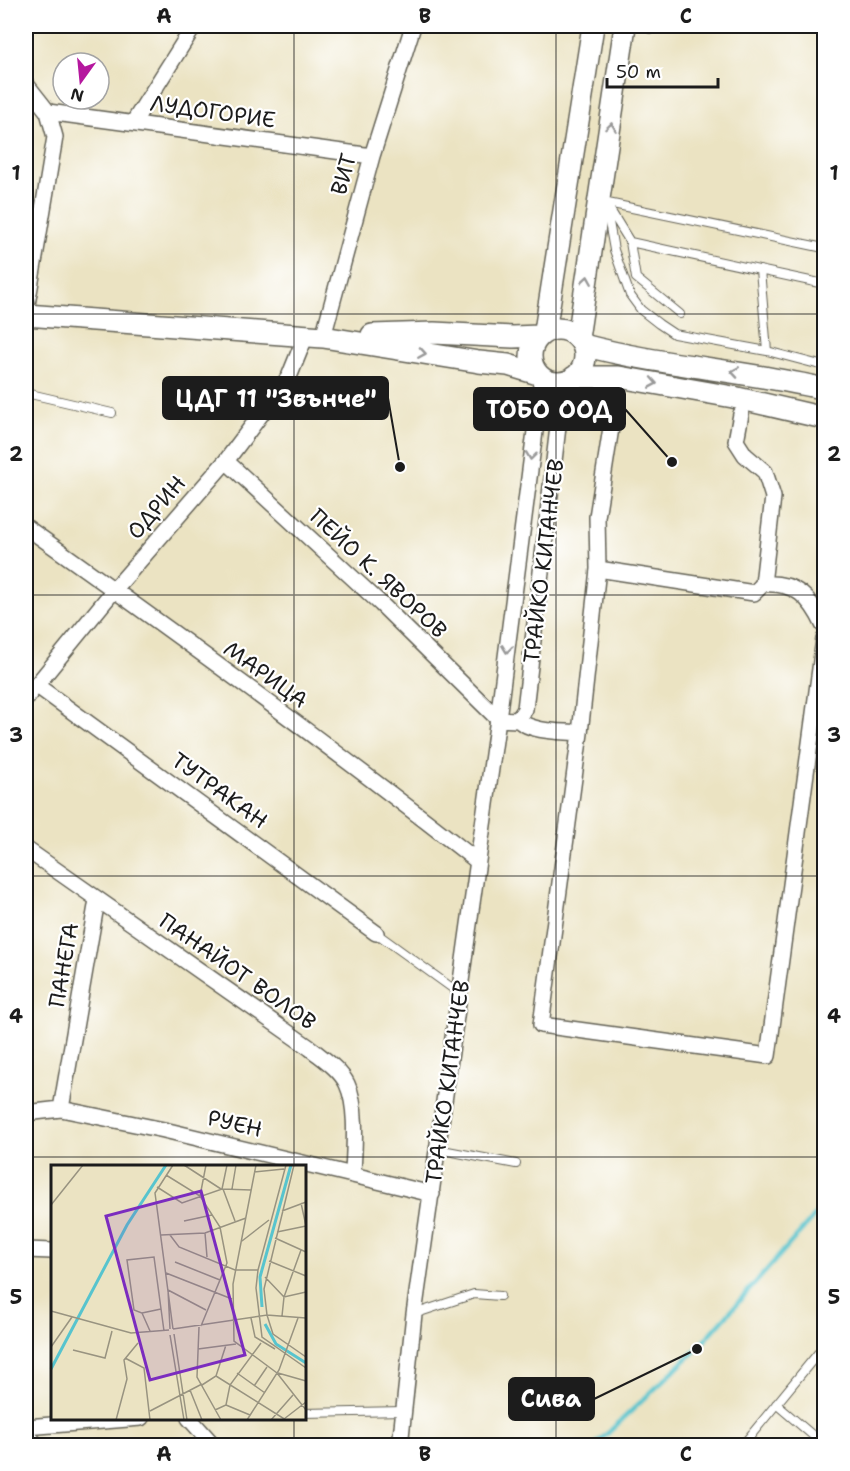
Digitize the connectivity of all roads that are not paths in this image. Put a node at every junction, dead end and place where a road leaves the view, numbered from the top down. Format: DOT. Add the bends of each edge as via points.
graph roads {
  1 [pos="195,26"];
  2 [pos="412,26"];
  3 [pos="593,26"];
  4 [pos="625,26"];
  5 [pos="815,26"];
  6 [pos="825,28"];
  7 [pos="26,84"];
  8 [pos="48,112"];
  9 [pos="132,123"];
  10 [pos="372,156"];
  11 [pos="602,202"];
  12 [pos="630,242"];
  13 [pos="825,248"];
  14 [pos="759,270"];
  15 [pos="825,284"];
  16 [pos="26,313"];
  17 [pos="680,314"];
  18 [pos="542,334"];
  19 [pos="314,336"];
  20 [pos="580,342"];
  21 [pos="767,351"];
  22 [pos="825,366"];
  23 [pos="540,376"];
  24 [pos="619,377"];
  25 [pos="571,379"];
  26 [pos="825,389"];
  27 [pos="26,393"];
  28 [pos="112,413"];
  29 [pos="741,414"];
  30 [pos="825,418"];
  31 [pos="226,461"];
  32 [pos="26,527"];
  33 [pos="598,569"];
  34 [pos="763,584"];
  35 [pos="114,590"];
  36 [pos="825,626"];
  37 [pos="825,639"];
  38 [pos="36,685"];
  39 [pos="26,698"];
  40 [pos="498,719"];
  41 [pos="518,720"];
  42 [pos="580,733"];
  43 [pos="26,849"];
  44 [pos="477,861"];
  45 [pos="97,900"];
  46 [pos="376,933"];
  47 [pos="459,993"];
  48 [pos="61,1108"];
  49 [pos="26,1113"];
  50 [pos="437,1149"];
  51 [pos="516,1164"];
  52 [pos="353,1173"];
  53 [pos="432,1194"];
  54 [pos="26,1250"];
  55 [pos="51,1251"];
  56 [pos="500,1296"];
  57 [pos="414,1314"];
  58 [pos="825,1346"];
  59 [pos="776,1404"];
  60 [pos="404,1411"];
  61 [pos="306,1413"];
  62 [pos="125,1420"];
  63 [pos="190,1420"];
  64 [pos="26,1426"];
  65 [pos="26,1433"];
  66 [pos="825,1445"];
  67 [pos="37,1446"];
  68 [pos="214,1446"];
  69 [pos="400,1446"];
  70 [pos="742,1446"];
  1 -- 9 [label="street"];
  2 -- 10 [label="street, ВИТ"];
  3 -- 18 [label="main road"];
  11 -- 4 [label="main road, one-way"];
  5 -- 6 [label="lane"];
  7 -- 8 [label="street"];
  8 -- 9 [label="street, ЛУДОГОРИЕ"];
  8 -- 16 [label="street" via="55,137"];
  9 -- 10 [label="street, ЛУДОГОРИЕ"];
  10 -- 19 [label="street, ВИТ"];
  11 -- 12 [label="lane"];
  11 -- 13 [label="lane"];
  20 -- 11 [label="main road, one-way"];
  11 -- 21 [label="lane" via="620,273 641,310 674,334"];
  12 -- 14 [label="lane"];
  12 -- 17 [label="lane" via="636,278"];
  14 -- 15 [label="lane"];
  14 -- 21 [label="lane"];
  16 -- 19 [label="main road"];
  18 -- 19 [label="main road"];
  18 -- 20 [label="main road" via="563,329"];
  18 -- 23 [label="main road" via="531,351 533,368"];
  19 -- 23 [label="main road, one-way" via="508,365"];
  19 -- 31 [label="street, ОДРИН" via="289,377"];
  20 -- 25 [label="main road" via="584,363"];
  26 -- 20 [label="main road, one-way" via="616,354"];
  21 -- 22 [label="lane"];
  23 -- 25 [label="main road" via="552,382"];
  23 -- 40 [label="street, ТРАЙКО КИТАНЧЕВ, one-way"];
  24 -- 25 [label="main road"];
  24 -- 30 [label="main road, one-way"];
  24 -- 33 [label="street" via="597,517"];
  25 -- 41 [label="street, ТРАЙКО КИТАНЧЕВ" via="561,401 525,709"];
  27 -- 28 [label="lane"];
  29 -- 34 [label="street" via="736,441 765,472 773,497"];
  31 -- 35 [label="street, ОДРИН"];
  31 -- 40 [label="street, ПЕЙО К. ЯВОРОВ"];
  32 -- 35 [label="street, МАРИЦА"];
  33 -- 34 [label="street" via="754,592"];
  33 -- 42 [label="street"];
  34 -- 36 [label="street" via="778,583 803,594"];
  35 -- 38 [label="street, ОДРИН"];
  35 -- 44 [label="street, МАРИЦА"];
  37 -- 42 [label="street" via="768,1056 541,1025"];
  38 -- 39 [label="street, ОДРИН"];
  38 -- 46 [label="street, ТУТРАКАН"];
  40 -- 41 [label="street"];
  40 -- 44 [label="street, ТРАЙКО КИТАНЧЕВ"];
  41 -- 42 [label="street" via="534,729"];
  43 -- 45 [label="street, ПАНАЙОТ ВОЛОВ"];
  44 -- 47 [label="street, ТРАЙКО КИТАНЧЕВ"];
  45 -- 48 [label="street, ПАНЕГА"];
  45 -- 52 [label="street, ПАНАЙОТ ВОЛОВ" via="310,1048 338,1072 347,1084 354,1118"];
  46 -- 47 [label="lane"];
  47 -- 50 [label="street, ТРАЙКО КИТАНЧЕВ"];
  48 -- 49 [label="street, РУЕН"];
  48 -- 52 [label="street, РУЕН"];
  50 -- 51 [label="lane"];
  50 -- 53 [label="street, ТРАЙКО КИТАНЧЕВ"];
  52 -- 53 [label="street, РУЕН"];
  53 -- 57 [label="street, ТРАЙКО КИТАНЧЕВ"];
  54 -- 55 [label="street"];
  56 -- 57 [label="lane" via="474,1294"];
  57 -- 60 [label="street, ТРАЙКО КИТАНЧЕВ"];
  58 -- 59 [label="lane"];
  59 -- 66 [label="lane"];
  59 -- 70 [label="lane"];
  60 -- 61 [label="lane"];
  60 -- 69 [label="street, ТРАЙКО КИТАНЧЕВ"];
  62 -- 64 [label="street"];
  63 -- 68 [label="street"];
  65 -- 67 [label="street"];
}
